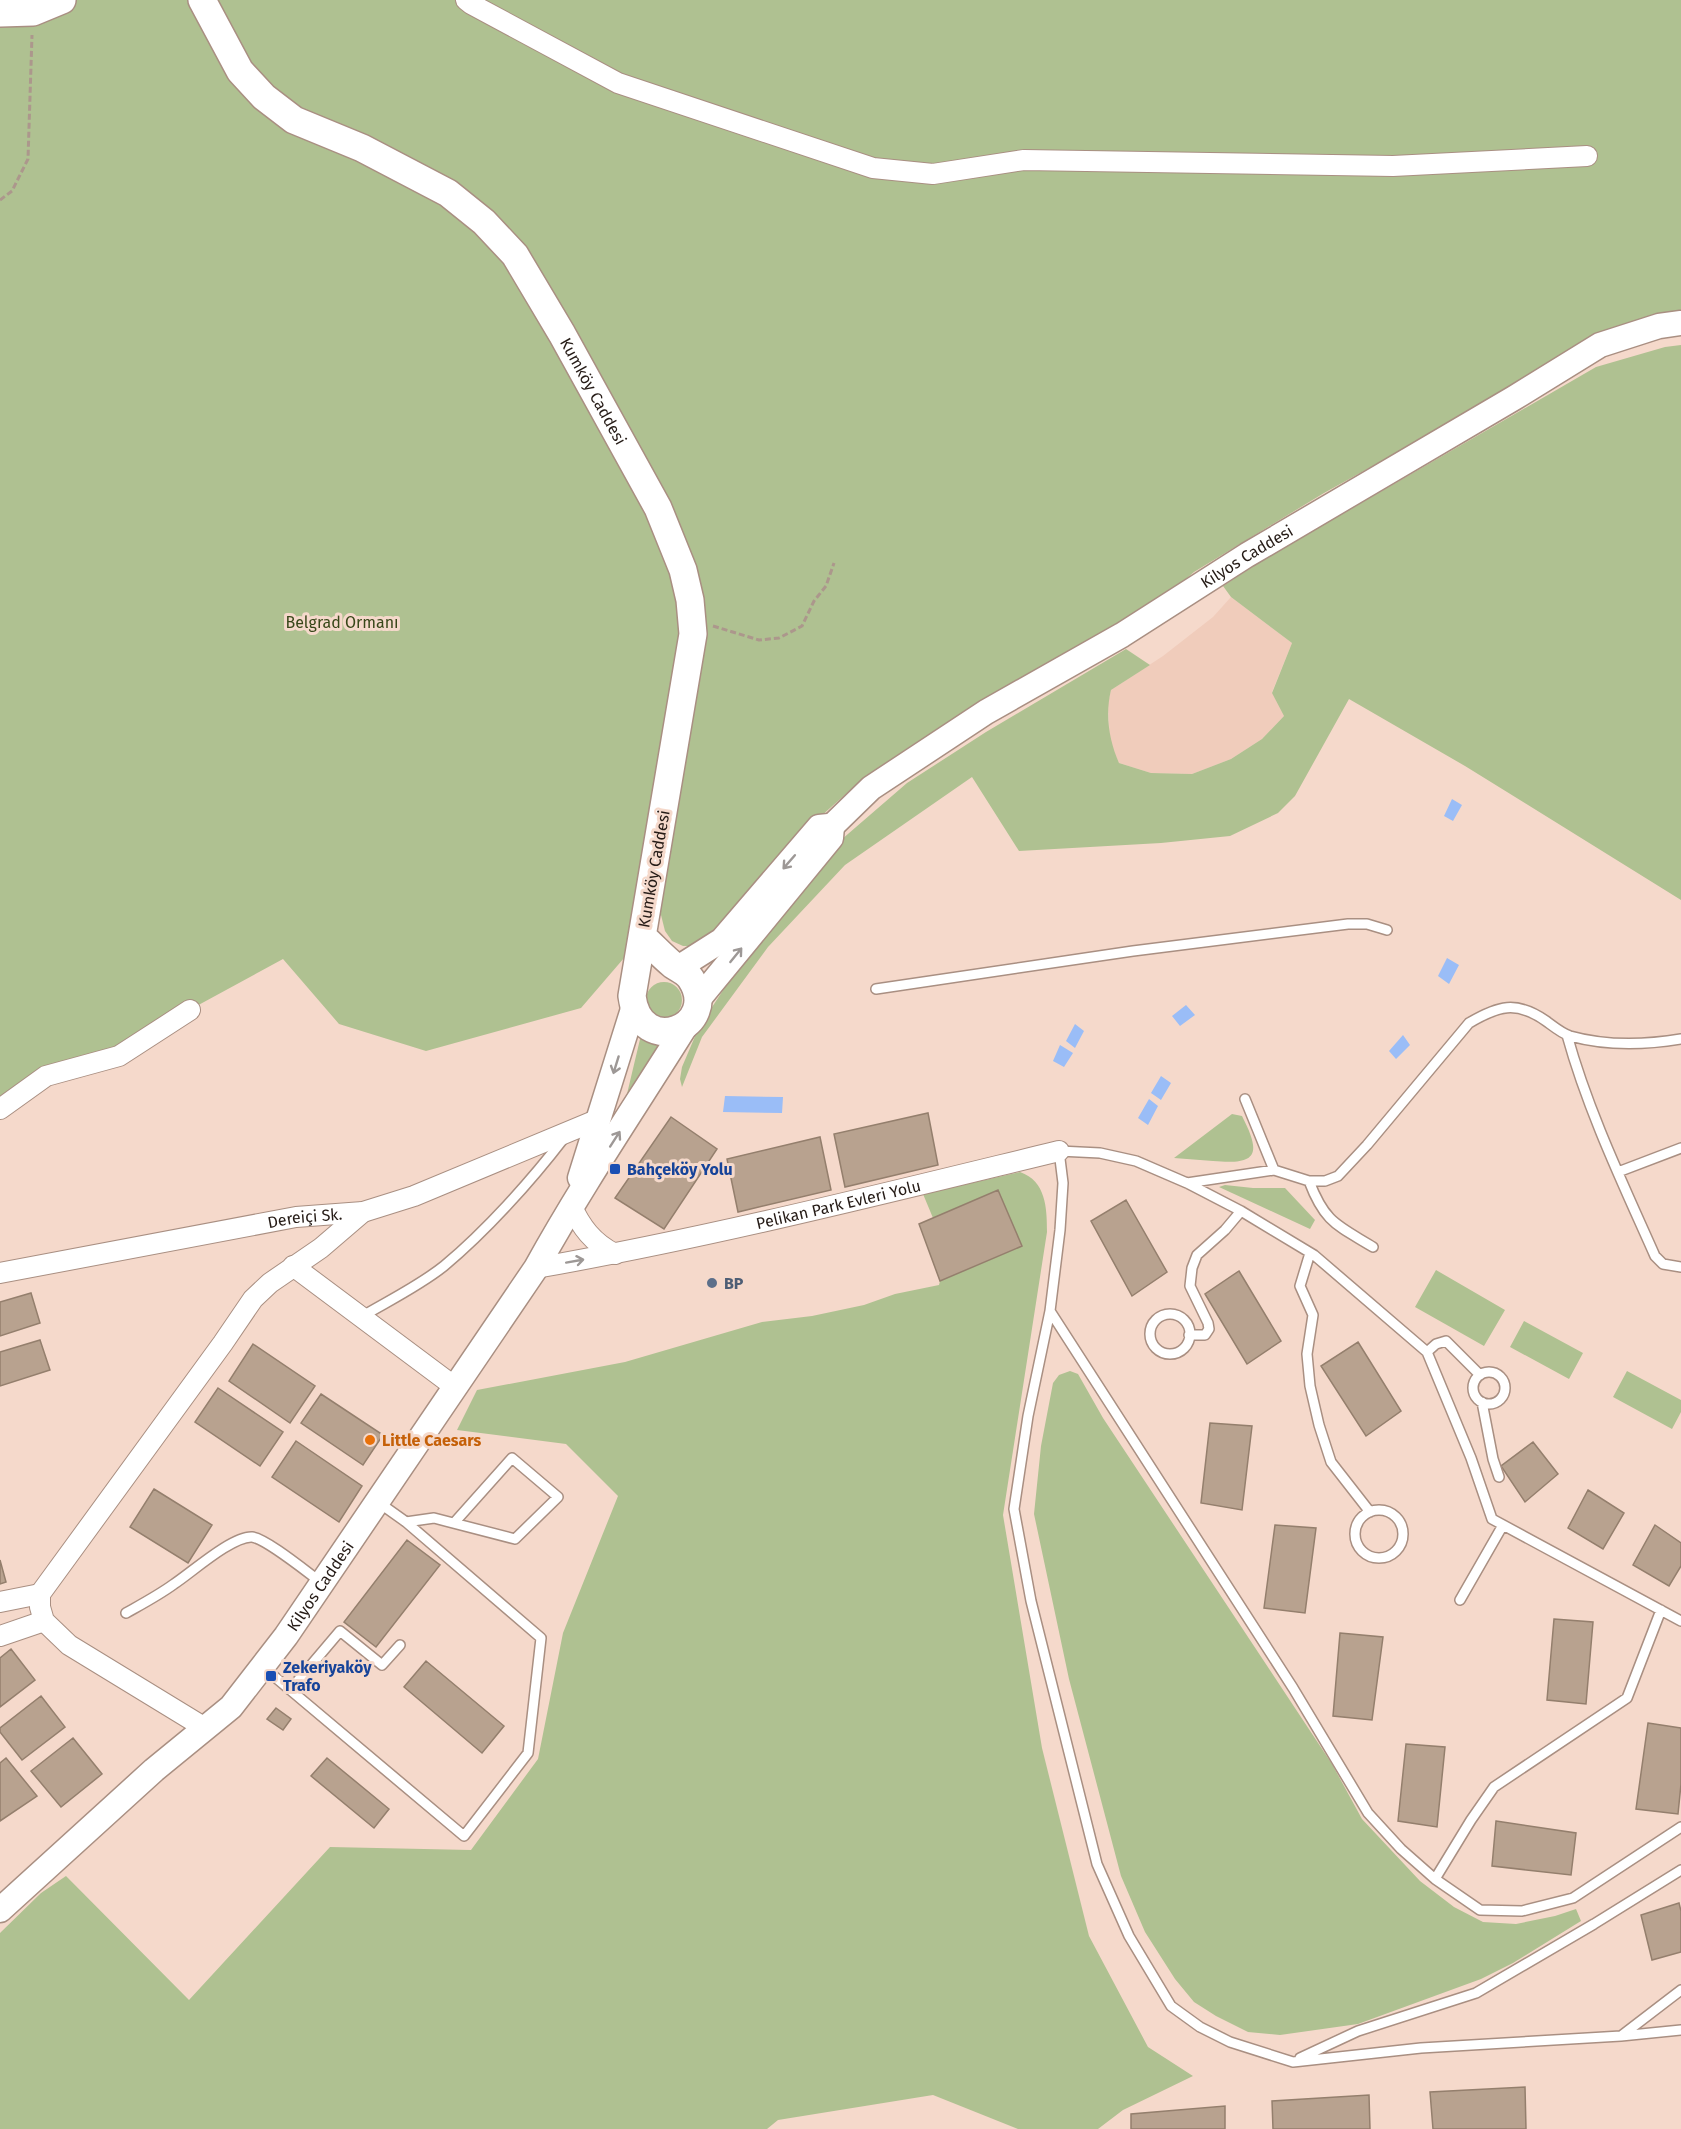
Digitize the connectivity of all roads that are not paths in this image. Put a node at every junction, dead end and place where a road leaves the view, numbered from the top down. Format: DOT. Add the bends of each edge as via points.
graph roads {
  1 [pos="62,0"];
  2 [pos="202,0"];
  3 [pos="466,0"];
  4 [pos="0,13"];
  5 [pos="1587,156"];
  6 [pos="1681,323"];
  7 [pos="832,826"];
  8 [pos="1388,930"];
  9 [pos="643,937"];
  10 [pos="676,967"];
  11 [pos="876,989"];
  12 [pos="634,996"];
  13 [pos="699,1000"];
  14 [pos="190,1010"];
  15 [pos="685,1026"];
  16 [pos="1567,1035"];
  17 [pos="1681,1039"];
  18 [pos="1245,1099"];
  19 [pos="0,1109"];
  20 [pos="599,1119"];
  21 [pos="570,1131"];
  22 [pos="1681,1148"];
  23 [pos="1059,1151"];
  24 [pos="1274,1170"];
  25 [pos="1618,1172"];
  26 [pos="1309,1181"];
  27 [pos="1187,1183"];
  28 [pos="571,1205"];
  29 [pos="1241,1211"];
  30 [pos="363,1212"];
  31 [pos="1374,1247"];
  32 [pos="1310,1252"];
  33 [pos="615,1254"];
  34 [pos="293,1266"];
  35 [pos="1681,1267"];
  36 [pos="536,1268"];
  37 [pos="0,1273"];
  38 [pos="1050,1311"];
  39 [pos="361,1317"];
  40 [pos="1189,1335"];
  41 [pos="1427,1352"];
  42 [pos="1480,1375"];
  43 [pos="455,1387"];
  44 [pos="1482,1402"];
  45 [pos="1499,1476"];
  46 [pos="377,1501"];
  47 [pos="1370,1512"];
  48 [pos="406,1522"];
  49 [pos="454,1523"];
  50 [pos="1503,1525"];
  51 [pos="322,1583"];
  52 [pos="40,1594"];
  53 [pos="1460,1600"];
  54 [pos="0,1602"];
  55 [pos="1661,1610"];
  56 [pos="126,1613"];
  57 [pos="1681,1620"];
  58 [pos="44,1622"];
  59 [pos="0,1636"];
  60 [pos="400,1645"];
  61 [pos="262,1666"];
  62 [pos="290,1689"];
  63 [pos="205,1728"];
  64 [pos="1681,1827"];
  65 [pos="1681,1870"];
  66 [pos="1435,1879"];
  67 [pos="0,1910"];
  68 [pos="1681,1990"];
  69 [pos="1681,2030"];
  70 [pos="1621,2036"];
  71 [pos="1293,2062"];
  1 -- 4 [label="main road" via="33,12"];
  2 -- 9 [label="main road, Kumköy Caddesi" via="240,71 264,97 294,120 362,148 448,193 484,222 515,255 658,508 683,570 693,634"];
  3 -- 5 [label="street" via="618,83 873,168 933,174 1024,160 1393,166"];
  6 -- 7 [label="street, Kilyos Caddesi" via="1600,345 1247,555 1122,635 986,712 871,788"];
  7 -- 10 [label="street, one-way" via="819,827 722,940"];
  13 -- 7 [label="street, one-way" via="831,838"];
  8 -- 11 [label="lane" via="1348,924"];
  9 -- 10 [label="main road"];
  9 -- 12 [label="main road, Kumköy Caddesi"];
  10 -- 12 [label="main road" via="645,971"];
  10 -- 13 [label="main road" via="689,975"];
  12 -- 15 [label="main road" via="639,1019 650,1029 664,1032"];
  12 -- 20 [label="street, one-way"];
  13 -- 15 [label="main road" via="695,1014"];
  14 -- 19 [label="street" via="119,1056 46,1076"];
  28 -- 15 [label="street, one-way"];
  16 -- 17 [label="lane" via="1603,1043"];
  16 -- 25 [label="lane" via="1575,1066"];
  16 -- 26 [label="lane" via="1535,1012 1512,1006 1492,1010 1469,1023 1338,1176"];
  18 -- 24 [label="lane"];
  20 -- 21 [label="street, Dereiçi Sk."];
  20 -- 28 [label="street"];
  21 -- 30 [label="street, Dereiçi Sk." via="414,1196"];
  21 -- 39 [label="lane" via="512,1199 442,1267"];
  22 -- 25 [label="lane"];
  23 -- 27 [label="lane" via="1100,1153 1136,1161"];
  23 -- 33 [label="street, Pelikan Park Evleri Yolu"];
  23 -- 38 [label="lane" via="1064,1184"];
  24 -- 26 [label="lane"];
  24 -- 27 [label="lane"];
  25 -- 35 [label="lane" via="1655,1256 1663,1264"];
  26 -- 31 [label="lane" via="1317,1203 1331,1221"];
  27 -- 29 [label="lane"];
  28 -- 33 [label="street" via="594,1240"];
  28 -- 36 [label="street, Kilyos Caddesi"];
  29 -- 32 [label="lane"];
  29 -- 40 [label="lane" via="1197,1254 1190,1286 1209,1329 1205,1335"];
  30 -- 34 [label="street"];
  30 -- 37 [label="street, Dereiçi Sk." via="296,1217"];
  32 -- 41 [label="lane"];
  32 -- 47 [label="lane" via="1300,1286 1312,1315 1307,1354 1318,1425 1331,1462"];
  36 -- 33 [label="street, Pelikan Park Evleri Yolu, one-way"];
  34 -- 39 [label="street"];
  34 -- 52 [label="street" via="253,1299"];
  36 -- 43 [label="street, Kilyos Caddesi"];
  38 -- 66 [label="lane" via="1293,1688 1368,1813"];
  38 -- 71 [label="lane" via="1014,1509 1031,1601 1097,1864 1129,1936 1171,2006 1230,2043"];
  39 -- 43 [label="street"];
  40 -- 40 [label="lane" via="1186,1323 1176,1314 1157,1318 1150,1329 1155,1348 1167,1354 1185,1348"];
  41 -- 42 [label="lane" via="1446,1341"];
  41 -- 50 [label="lane" via="1492,1519"];
  42 -- 44 [label="lane" via="1474,1389"];
  42 -- 44 [label="lane" via="1495,1373 1505,1385 1504,1395 1497,1402"];
  43 -- 46 [label="street, Kilyos Caddesi"];
  44 -- 45 [label="lane"];
  46 -- 48 [label="lane"];
  46 -- 51 [label="street, Kilyos Caddesi"];
  47 -- 47 [label="lane" via="1386,1510 1399,1520 1401,1544 1390,1555 1367,1556 1356,1544 1358,1521"];
  48 -- 49 [label="lane" via="434,1518"];
  48 -- 62 [label="lane" via="541,1638 528,1753 464,1836"];
  49 -- 49 [label="lane" via="512,1458 558,1497 514,1539"];
  50 -- 53 [label="lane"];
  50 -- 55 [label="lane"];
  51 -- 56 [label="lane" via="253,1537 216,1553"];
  51 -- 61 [label="street, Kilyos Caddesi"];
  52 -- 54 [label="street"];
  52 -- 58 [label="street"];
  55 -- 57 [label="lane"];
  55 -- 66 [label="lane" via="1627,1698 1494,1787"];
  58 -- 59 [label="street"];
  58 -- 63 [label="street" via="69,1645"];
  60 -- 62 [label="lane" via="382,1665 340,1630"];
  61 -- 62 [label="lane"];
  61 -- 63 [label="street, Kilyos Caddesi" via="231,1707"];
  63 -- 67 [label="street, Kilyos Caddesi"];
  64 -- 66 [label="lane" via="1573,1898 1522,1911 1480,1910"];
  65 -- 71 [label="lane" via="1476,1993 1358,2031"];
  68 -- 70 [label="lane"];
  69 -- 70 [label="lane"];
  70 -- 71 [label="lane" via="1421,2048"];
}
